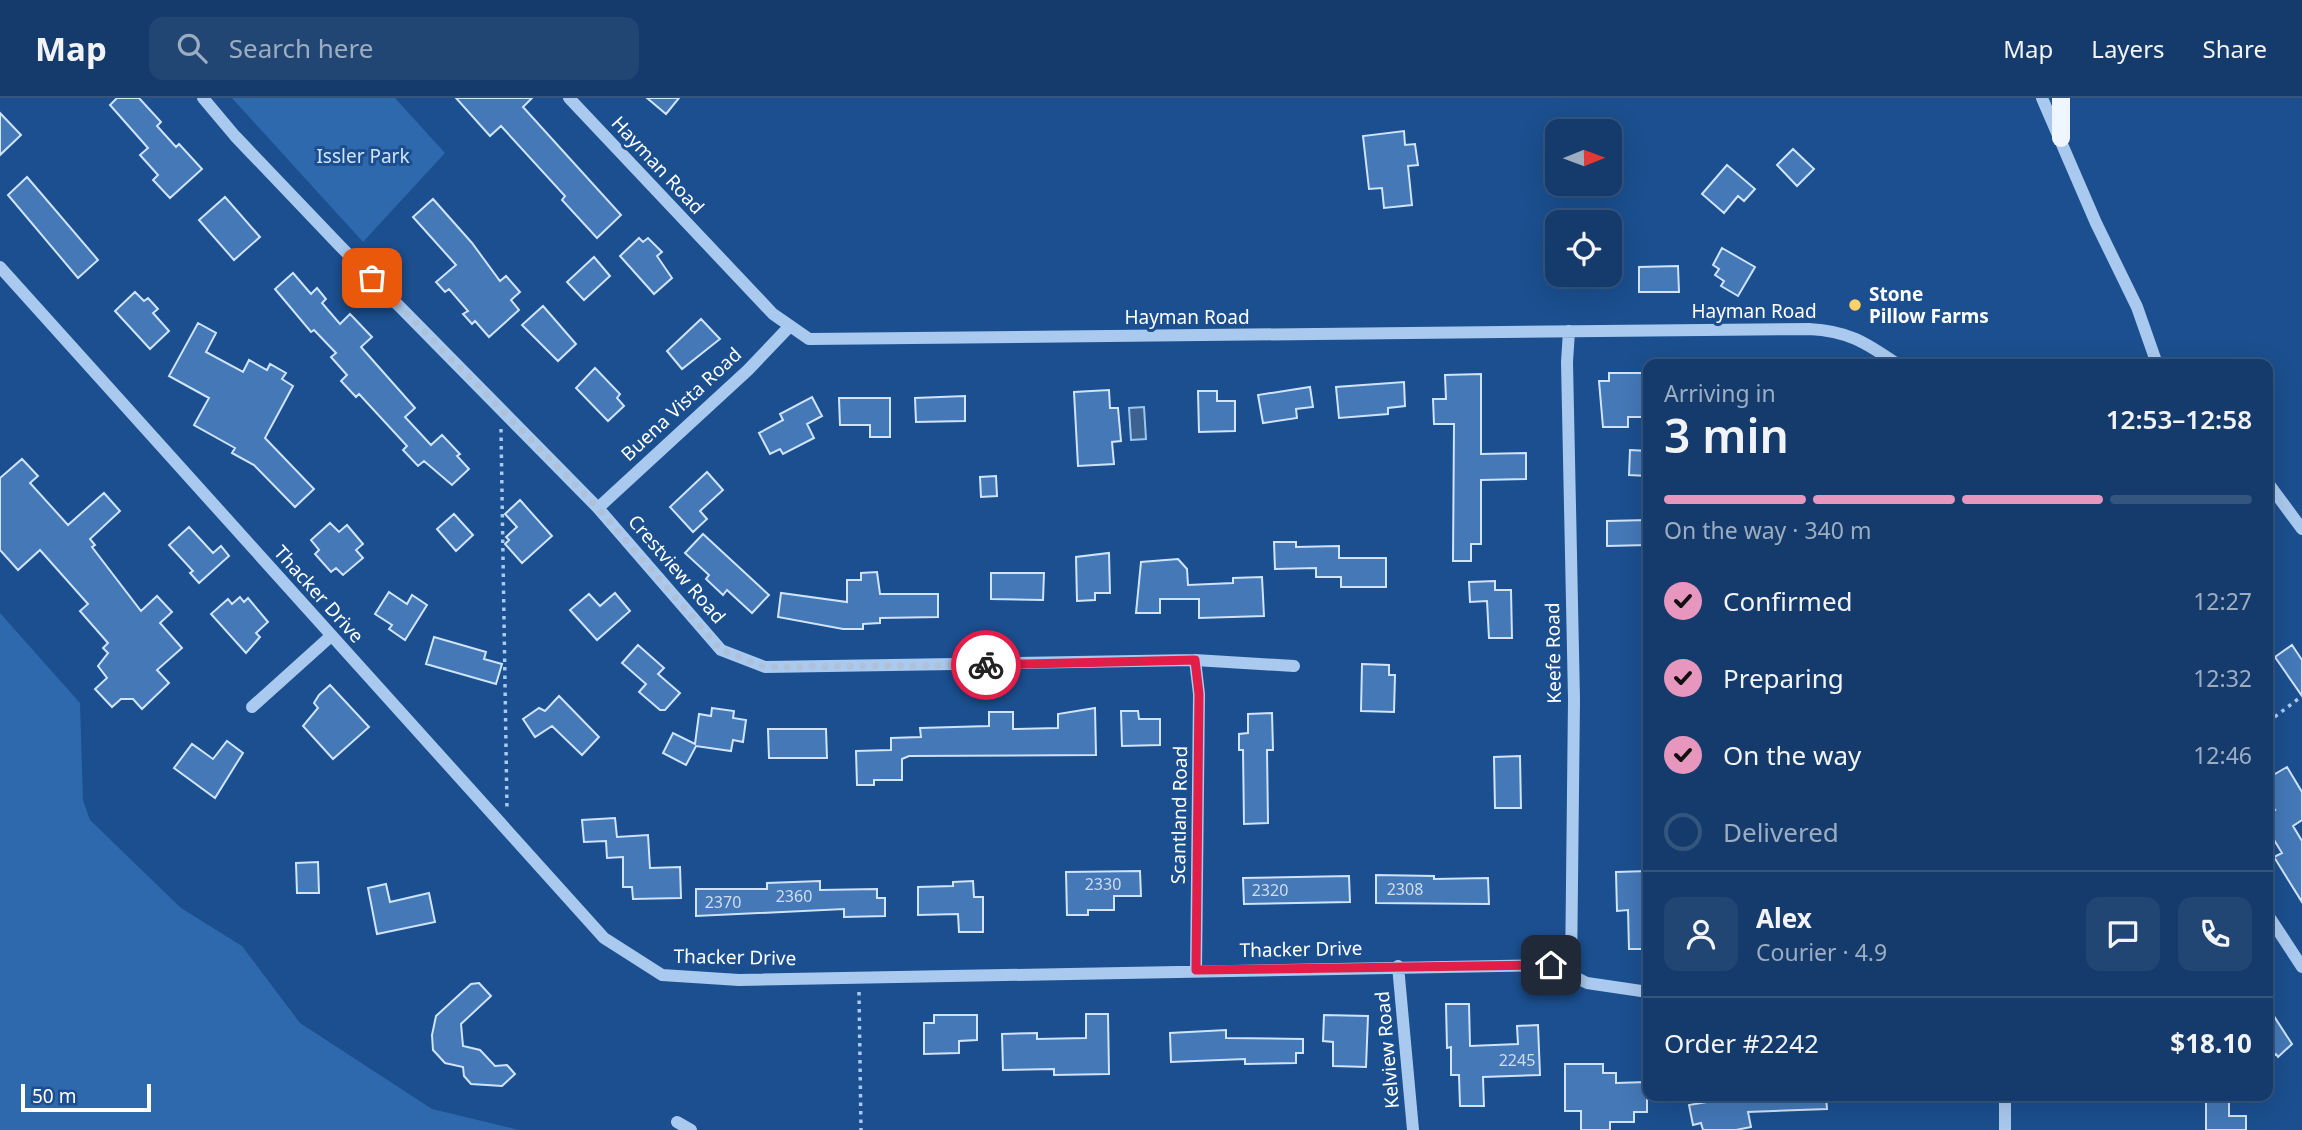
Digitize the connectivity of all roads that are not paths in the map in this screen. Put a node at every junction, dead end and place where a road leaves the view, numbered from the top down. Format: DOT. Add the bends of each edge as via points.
graph roads {
  1 [pos="203,98"];
  2 [pos="569,98"];
  3 [pos="2042,98"];
  4 [pos="2062,98"];
  5 [pos="2061,138"];
  6 [pos="0,267"];
  7 [pos="789,327"];
  8 [pos="1569,331"];
  9 [pos="1890,359"];
  10 [pos="2157,359"];
  11 [pos="2273,490"];
  12 [pos="598,508"];
  13 [pos="2302,529"];
  14 [pos="331,636"];
  15 [pos="1195,660"];
  16 [pos="1294,666"];
  17 [pos="252,707"];
  18 [pos="2273,923"];
  19 [pos="1398,966"];
  20 [pos="2302,967"];
  21 [pos="1196,970"];
  22 [pos="1571,975"];
  23 [pos="1643,991"];
  24 [pos="2005,1101"];
  25 [pos="677,1122"];
  26 [pos="691,1130"];
  27 [pos="1413,1130"];
  28 [pos="2005,1130"];
  1 -- 12 [label="street, Crestview Road" via="267,170"];
  2 -- 7 [label="street, Hayman Road"];
  3 -- 5 [label="street"];
  4 -- 5 [label="main road"];
  5 -- 10 [label="street"];
  6 -- 14 [label="street, Thacker Drive"];
  7 -- 8 [label="street, Hayman Road" via="809,339"];
  7 -- 12 [label="street, Buena Vista Road"];
  8 -- 9 [label="street, Hayman Road" via="1840,331"];
  8 -- 22 [label="street, Keefe Road" via="1574,699"];
  11 -- 13 [label="street"];
  12 -- 15 [label="street, Crestview Road" via="721,650 765,667"];
  14 -- 17 [label="street"];
  14 -- 21 [label="street, Thacker Drive" via="604,938 662,975 739,980"];
  15 -- 16 [label="street, Crestview Road"];
  15 -- 21 [label="street, Scantland Road" via="1199,694"];
  18 -- 20 [label="street"];
  19 -- 21 [label="street, Thacker Drive"];
  19 -- 22 [label="street, Thacker Drive" via="1551,965"];
  19 -- 27 [label="street, Kelview Road"];
  22 -- 23 [label="street, Thacker Drive" via="1587,983"];
  24 -- 28 [label="street"];
  25 -- 26 [label="street"];
}
